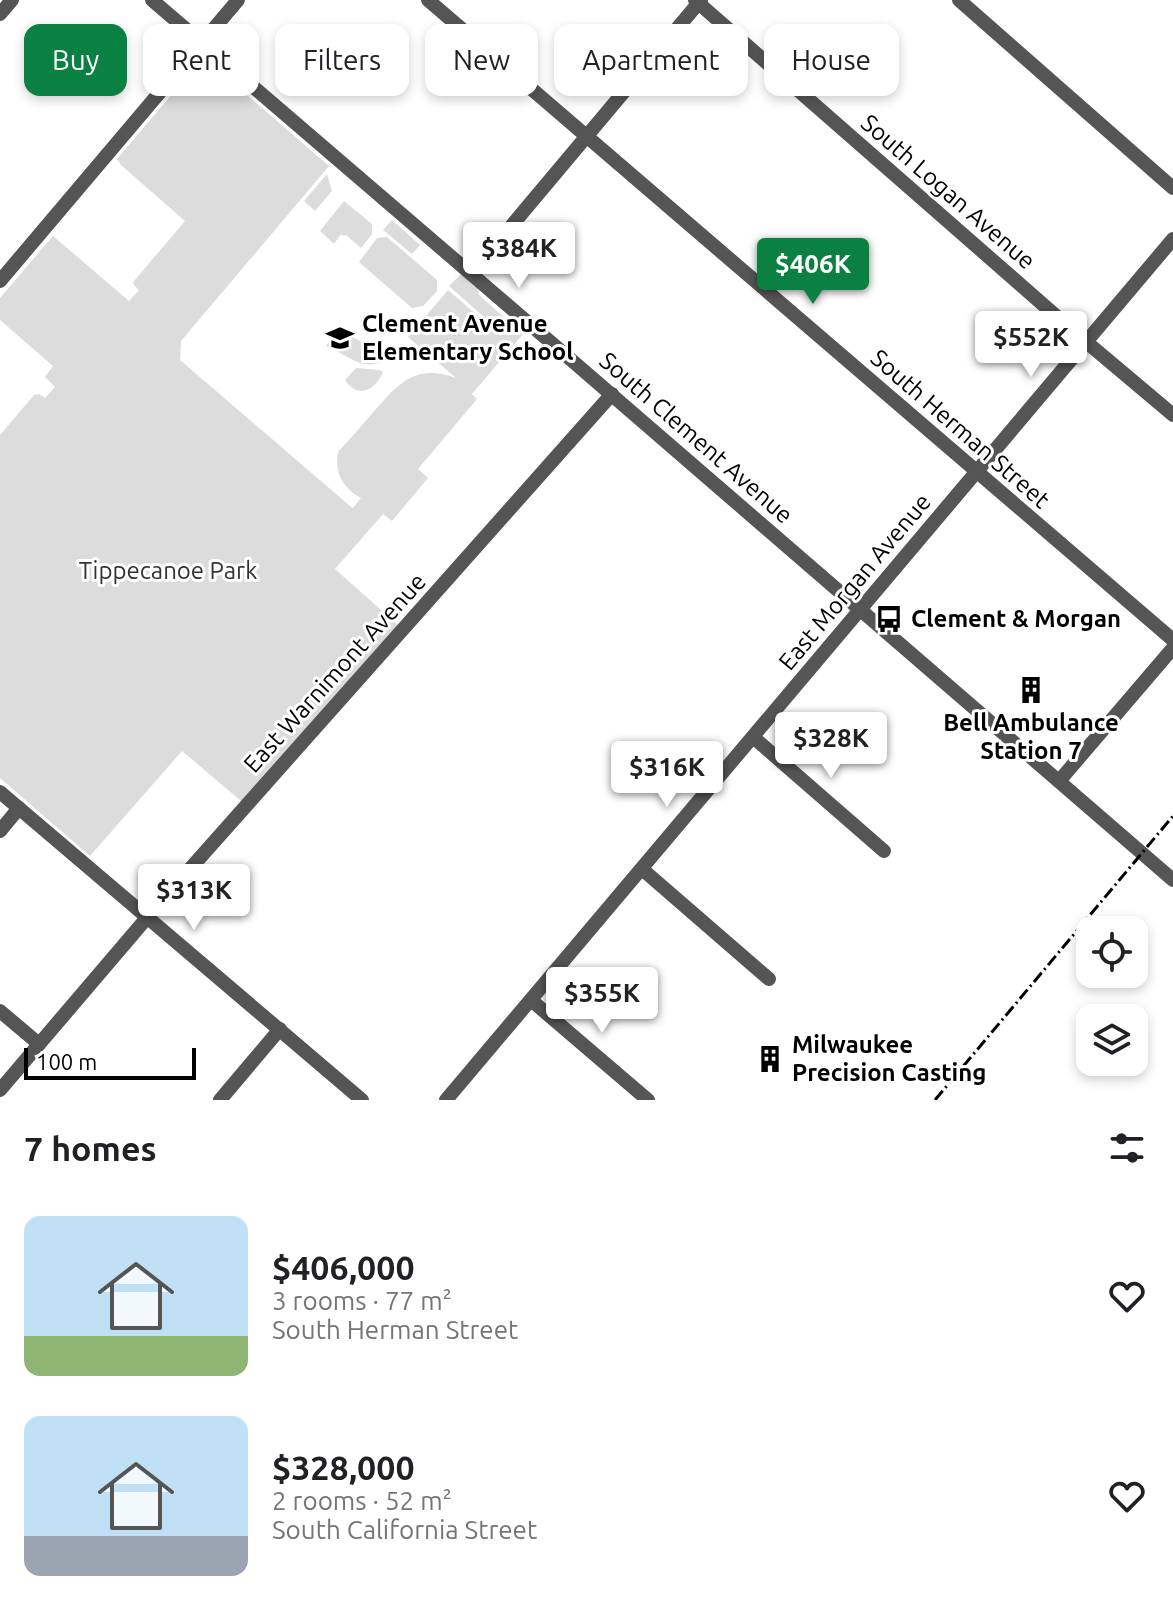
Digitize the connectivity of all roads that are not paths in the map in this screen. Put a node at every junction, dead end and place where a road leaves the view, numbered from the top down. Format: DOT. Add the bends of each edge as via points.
graph roads {
  1 [pos="12,0"];
  2 [pos="152,0"];
  3 [pos="238,0"];
  4 [pos="428,0"];
  5 [pos="959,0"];
  6 [pos="698,1"];
  7 [pos="0,14"];
  8 [pos="180,24"];
  9 [pos="218,24"];
  10 [pos="259,92"];
  11 [pos="157,96"];
  12 [pos="587,136"];
  13 [pos="1173,188"];
  14 [pos="1173,239"];
  15 [pos="471,274"];
  16 [pos="0,281"];
  17 [pos="1086,342"];
  18 [pos="612,394"];
  19 [pos="1173,415"];
  20 [pos="976,473"];
  21 [pos="861,610"];
  22 [pos="1173,640"];
  23 [pos="1173,648"];
  24 [pos="753,737"];
  25 [pos="1060,780"];
  26 [pos="0,792"];
  27 [pos="19,808"];
  28 [pos="0,831"];
  29 [pos="884,851"];
  30 [pos="642,869"];
  31 [pos="1173,880"];
  32 [pos="147,918"];
  33 [pos="769,979"];
  34 [pos="531,1000"];
  35 [pos="0,1011"];
  36 [pos="280,1029"];
  37 [pos="39,1044"];
  38 [pos="0,1090"];
  39 [pos="220,1100"];
  40 [pos="362,1100"];
  41 [pos="446,1100"];
  42 [pos="648,1100"];
  1 -- 7 [label="street"];
  2 -- 8 [label="street, South Clement Avenue"];
  3 -- 9 [label="street"];
  4 -- 12 [label="street, South Herman Street"];
  5 -- 13 [label="street"];
  6 -- 12 [label="street"];
  6 -- 17 [label="street, South Logan Avenue"];
  10 -- 15 [label="street, South Clement Avenue"];
  11 -- 16 [label="street"];
  12 -- 15 [label="street"];
  12 -- 20 [label="street, South Herman Street"];
  14 -- 17 [label="street, East Morgan Avenue"];
  15 -- 18 [label="street, South Clement Avenue"];
  17 -- 19 [label="street, South Logan Avenue"];
  17 -- 20 [label="street, East Morgan Avenue"];
  18 -- 21 [label="street, South Clement Avenue"];
  18 -- 32 [label="street, East Warnimont Avenue"];
  20 -- 21 [label="street, East Morgan Avenue"];
  20 -- 22 [label="street, South Herman Street"];
  21 -- 24 [label="street, East Morgan Avenue"];
  21 -- 25 [label="street, South Clement Avenue"];
  23 -- 25 [label="street"];
  24 -- 29 [label="street"];
  24 -- 30 [label="street, East Morgan Avenue"];
  25 -- 31 [label="street, South Clement Avenue"];
  26 -- 27 [label="street"];
  27 -- 28 [label="street"];
  27 -- 32 [label="street"];
  30 -- 33 [label="street"];
  30 -- 34 [label="street, East Morgan Avenue"];
  32 -- 36 [label="street"];
  32 -- 37 [label="street, East Warnimont Avenue"];
  34 -- 41 [label="street, East Morgan Avenue"];
  34 -- 42 [label="street"];
  35 -- 37 [label="street"];
  36 -- 39 [label="street"];
  36 -- 40 [label="street"];
  37 -- 38 [label="street, East Warnimont Avenue"];
}
